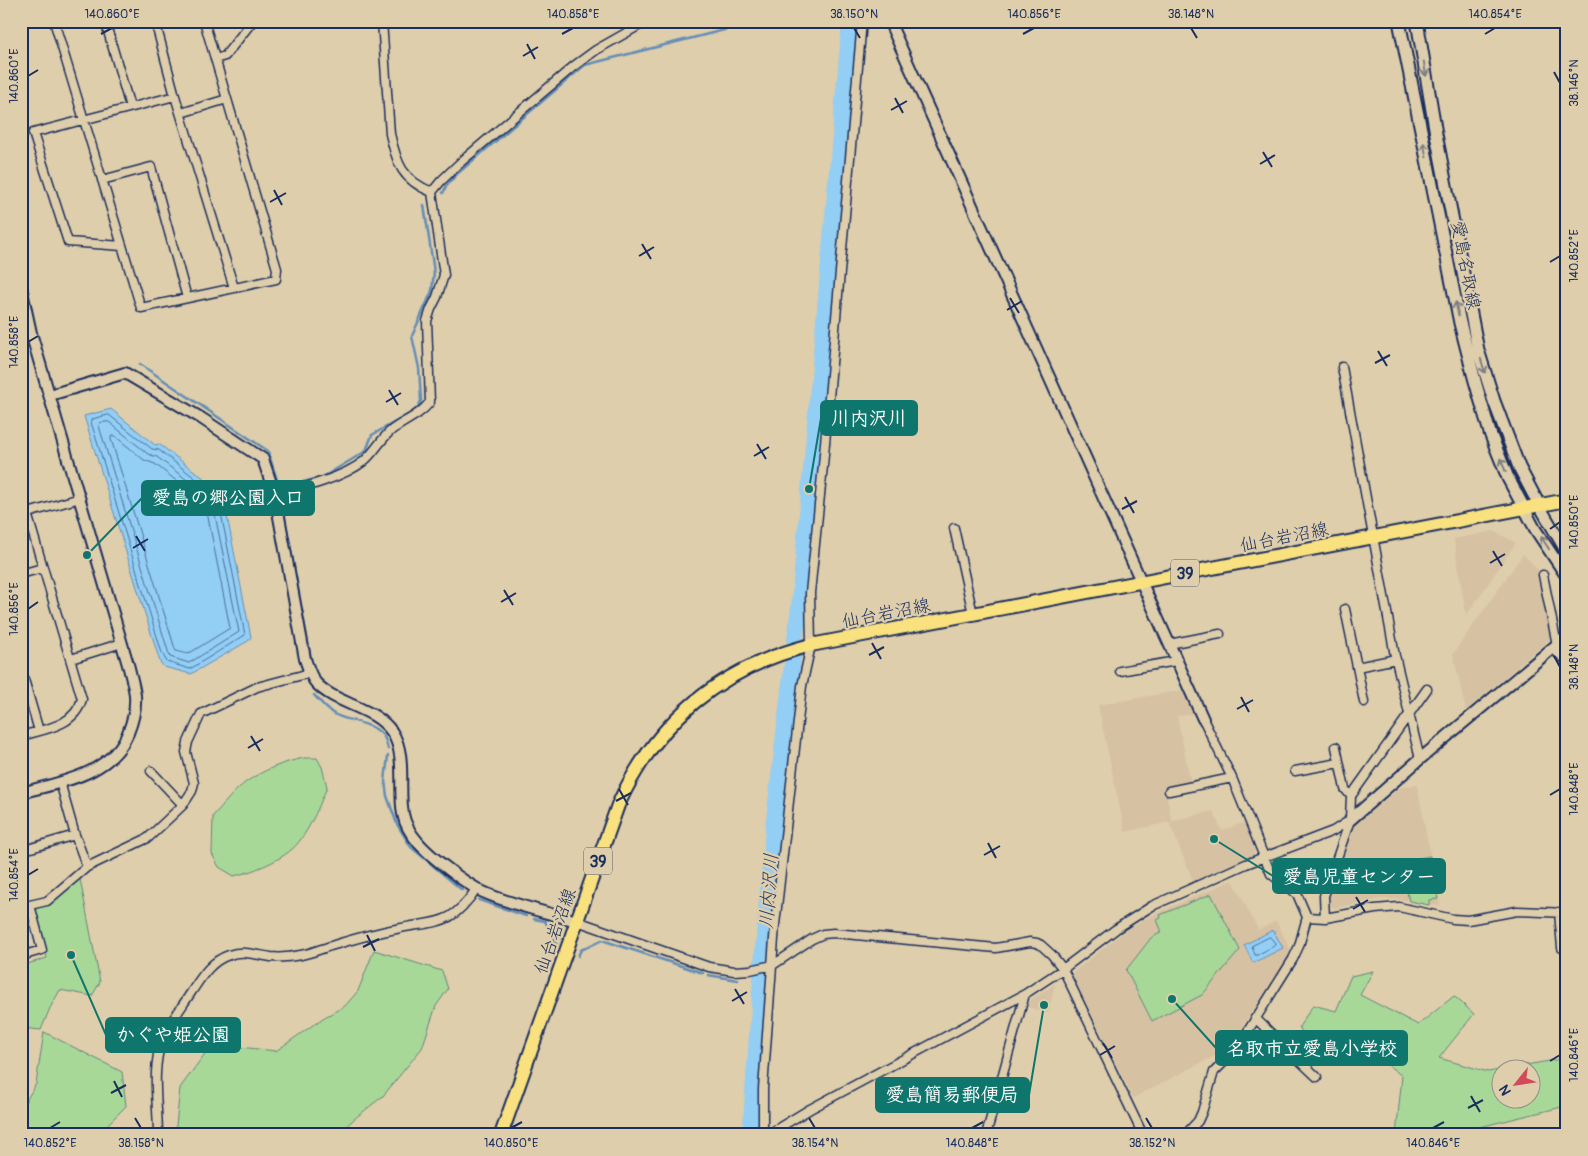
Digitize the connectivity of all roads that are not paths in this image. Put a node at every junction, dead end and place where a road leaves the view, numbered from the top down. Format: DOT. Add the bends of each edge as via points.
graph roads {
  1 [pos="54,21"];
  2 [pos="105,21"];
  3 [pos="155,21"];
  4 [pos="204,21"];
  5 [pos="251,21"];
  6 [pos="382,21"];
  7 [pos="647,21"];
  8 [pos="862,21"];
  9 [pos="889,21"];
  10 [pos="1399,21"];
  11 [pos="1417,21"];
  12 [pos="215,59"];
  13 [pos="176,96"];
  14 [pos="226,98"];
  15 [pos="130,107"];
  16 [pos="181,113"];
  17 [pos="84,120"];
  18 [pos="102,180"];
  19 [pos="432,192"];
  20 [pos="122,246"];
  21 [pos="21,287"];
  22 [pos="234,288"];
  23 [pos="187,298"];
  24 [pos="26,335"];
  25 [pos="1342,367"];
  26 [pos="50,395"];
  27 [pos="21,492"];
  28 [pos="275,495"];
  29 [pos="80,498"];
  30 [pos="1567,500"];
  31 [pos="1539,506"];
  32 [pos="1524,508"];
  33 [pos="24,514"];
  34 [pos="954,528"];
  35 [pos="1373,537"];
  36 [pos="1567,553"];
  37 [pos="42,568"];
  38 [pos="21,574"];
  39 [pos="1543,575"];
  40 [pos="1567,576"];
  41 [pos="1140,582"];
  42 [pos="1345,609"];
  43 [pos="973,614"];
  44 [pos="1220,634"];
  45 [pos="1567,636"];
  46 [pos="122,643"];
  47 [pos="1169,644"];
  48 [pos="808,646"];
  49 [pos="1555,646"];
  50 [pos="71,659"];
  51 [pos="1396,659"];
  52 [pos="1567,659"];
  53 [pos="1176,660"];
  54 [pos="1357,667"];
  55 [pos="21,669"];
  56 [pos="1120,671"];
  57 [pos="310,674"];
  58 [pos="1427,689"];
  59 [pos="1364,702"];
  60 [pos="1409,715"];
  61 [pos="1203,719"];
  62 [pos="39,730"];
  63 [pos="21,736"];
  64 [pos="1336,747"];
  65 [pos="1420,759"];
  66 [pos="1339,763"];
  67 [pos="151,771"];
  68 [pos="1295,771"];
  69 [pos="1232,778"];
  70 [pos="60,782"];
  71 [pos="1169,791"];
  72 [pos="21,793"];
  73 [pos="1351,796"];
  74 [pos="183,804"];
  75 [pos="1350,820"];
  76 [pos="75,835"];
  77 [pos="21,851"];
  78 [pos="1264,858"];
  79 [pos="87,867"];
  80 [pos="477,888"];
  81 [pos="25,906"];
  82 [pos="1563,912"];
  83 [pos="1307,917"];
  84 [pos="1325,918"];
  85 [pos="576,922"];
  86 [pos="1562,948"];
  87 [pos="21,956"];
  88 [pos="772,965"];
  89 [pos="1063,969"];
  90 [pos="1025,994"];
  91 [pos="1256,1018"];
  92 [pos="1317,1077"];
  93 [pos="158,1135"];
  94 [pos="501,1135"];
  95 [pos="766,1135"];
  96 [pos="986,1135"];
  97 [pos="1144,1135"];
  98 [pos="1185,1135"];
  1 -- 17 [label="street"];
  2 -- 15 [label="street"];
  3 -- 13 [label="street"];
  4 -- 12 [label="street"];
  5 -- 12 [label="street" via="225,56"];
  6 -- 19 [label="street" via="393,148 402,171 419,187"];
  7 -- 19 [label="street" via="574,66 462,161"];
  8 -- 48 [label="street" via="810,593"];
  9 -- 41 [label="street"];
  32 -- 10 [label="main road, 愛島名取線, one-way" via="1490,433 1460,323"];
  11 -- 31 [label="main road, 愛島名取線, one-way" via="1478,350 1516,458"];
  12 -- 14 [label="street"];
  13 -- 15 [label="street"];
  13 -- 16 [label="street"];
  14 -- 16 [label="street"];
  14 -- 22 [label="street" via="277,269 276,279"];
  15 -- 17 [label="street"];
  16 -- 22 [label="street"];
  17 -- 18 [label="street"];
  17 -- 20 [label="street" via="33,133 68,242"];
  18 -- 20 [label="street"];
  18 -- 23 [label="street" via="151,167"];
  19 -- 28 [label="street" via="444,275 427,321 430,402 419,414 392,430 364,461 348,471 308,487"];
  20 -- 23 [label="street" via="141,308"];
  21 -- 24 [label="street"];
  22 -- 23 [label="street"];
  24 -- 26 [label="street"];
  25 -- 35 [label="street"];
  26 -- 28 [label="street" via="125,373 263,460"];
  26 -- 29 [label="street"];
  27 -- 33 [label="street"];
  28 -- 57 [label="street"];
  29 -- 33 [label="street"];
  29 -- 46 [label="street"];
  30 -- 31 [label="main road, 仙台岩沼線 / 39"];
  31 -- 32 [label="main road, 仙台岩沼線 / 39"];
  31 -- 36 [label="street"];
  32 -- 35 [label="main road, 仙台岩沼線 / 39"];
  40 -- 32 [label="street, one-way"];
  33 -- 37 [label="street"];
  34 -- 43 [label="street"];
  35 -- 41 [label="main road, 仙台岩沼線 / 39"];
  35 -- 51 [label="street"];
  37 -- 38 [label="street"];
  37 -- 50 [label="street"];
  39 -- 49 [label="street"];
  41 -- 43 [label="main road, 仙台岩沼線 / 39"];
  41 -- 47 [label="street"];
  42 -- 54 [label="street"];
  43 -- 48 [label="main road, 仙台岩沼線 / 39"];
  44 -- 47 [label="street"];
  45 -- 49 [label="street"];
  46 -- 50 [label="street"];
  46 -- 70 [label="street" via="135,696 133,721 125,741 110,759 90,772"];
  47 -- 53 [label="street"];
  48 -- 85 [label="main road, 仙台岩沼線 / 39" via="741,671 720,683 684,712 654,743 628,782"];
  48 -- 88 [label="street"];
  49 -- 52 [label="street"];
  49 -- 65 [label="street"];
  50 -- 62 [label="street" via="82,699 78,713 65,722"];
  51 -- 54 [label="street"];
  51 -- 60 [label="street"];
  53 -- 56 [label="street"];
  53 -- 61 [label="street"];
  54 -- 59 [label="street"];
  55 -- 62 [label="street"];
  57 -- 74 [label="street" via="257,687 202,714 188,742 186,752 194,783"];
  57 -- 80 [label="street" via="325,689 385,724 397,744 403,813 408,828 422,846"];
  58 -- 60 [label="street"];
  60 -- 65 [label="street"];
  60 -- 73 [label="street"];
  61 -- 69 [label="street"];
  62 -- 63 [label="street"];
  64 -- 66 [label="street"];
  65 -- 75 [label="street"];
  66 -- 68 [label="street"];
  66 -- 73 [label="street" via="1344,789"];
  67 -- 74 [label="street"];
  69 -- 71 [label="street"];
  69 -- 78 [label="street"];
  70 -- 72 [label="street"];
  70 -- 76 [label="street"];
  73 -- 75 [label="street"];
  74 -- 79 [label="street" via="148,838"];
  75 -- 78 [label="street" via="1333,831"];
  75 -- 84 [label="street" via="1324,896"];
  76 -- 77 [label="street"];
  76 -- 79 [label="street"];
  78 -- 83 [label="street" via="1271,874 1297,894"];
  78 -- 89 [label="street" via="1152,906"];
  79 -- 81 [label="street" via="47,901"];
  80 -- 85 [label="street"];
  80 -- 93 [label="street" via="463,908 437,923 372,934 303,955 287,957 241,953 217,961 200,979 163,1039 156,1074"];
  81 -- 87 [label="street" via="42,950"];
  82 -- 84 [label="street" via="1517,911 1468,920 1396,908"];
  82 -- 86 [label="street"];
  83 -- 84 [label="street"];
  83 -- 91 [label="street" via="1293,960"];
  85 -- 88 [label="street" via="709,967 734,971"];
  85 -- 94 [label="main road, 仙台岩沼線 / 39"];
  88 -- 89 [label="street" via="812,939 834,933 996,948 1036,942"];
  88 -- 95 [label="street" via="763,1089"];
  89 -- 90 [label="street"];
  89 -- 97 [label="street"];
  90 -- 95 [label="street"];
  90 -- 96 [label="street"];
  91 -- 92 [label="street"];
  91 -- 98 [label="street" via="1236,1050 1214,1072 1202,1112"];
}
